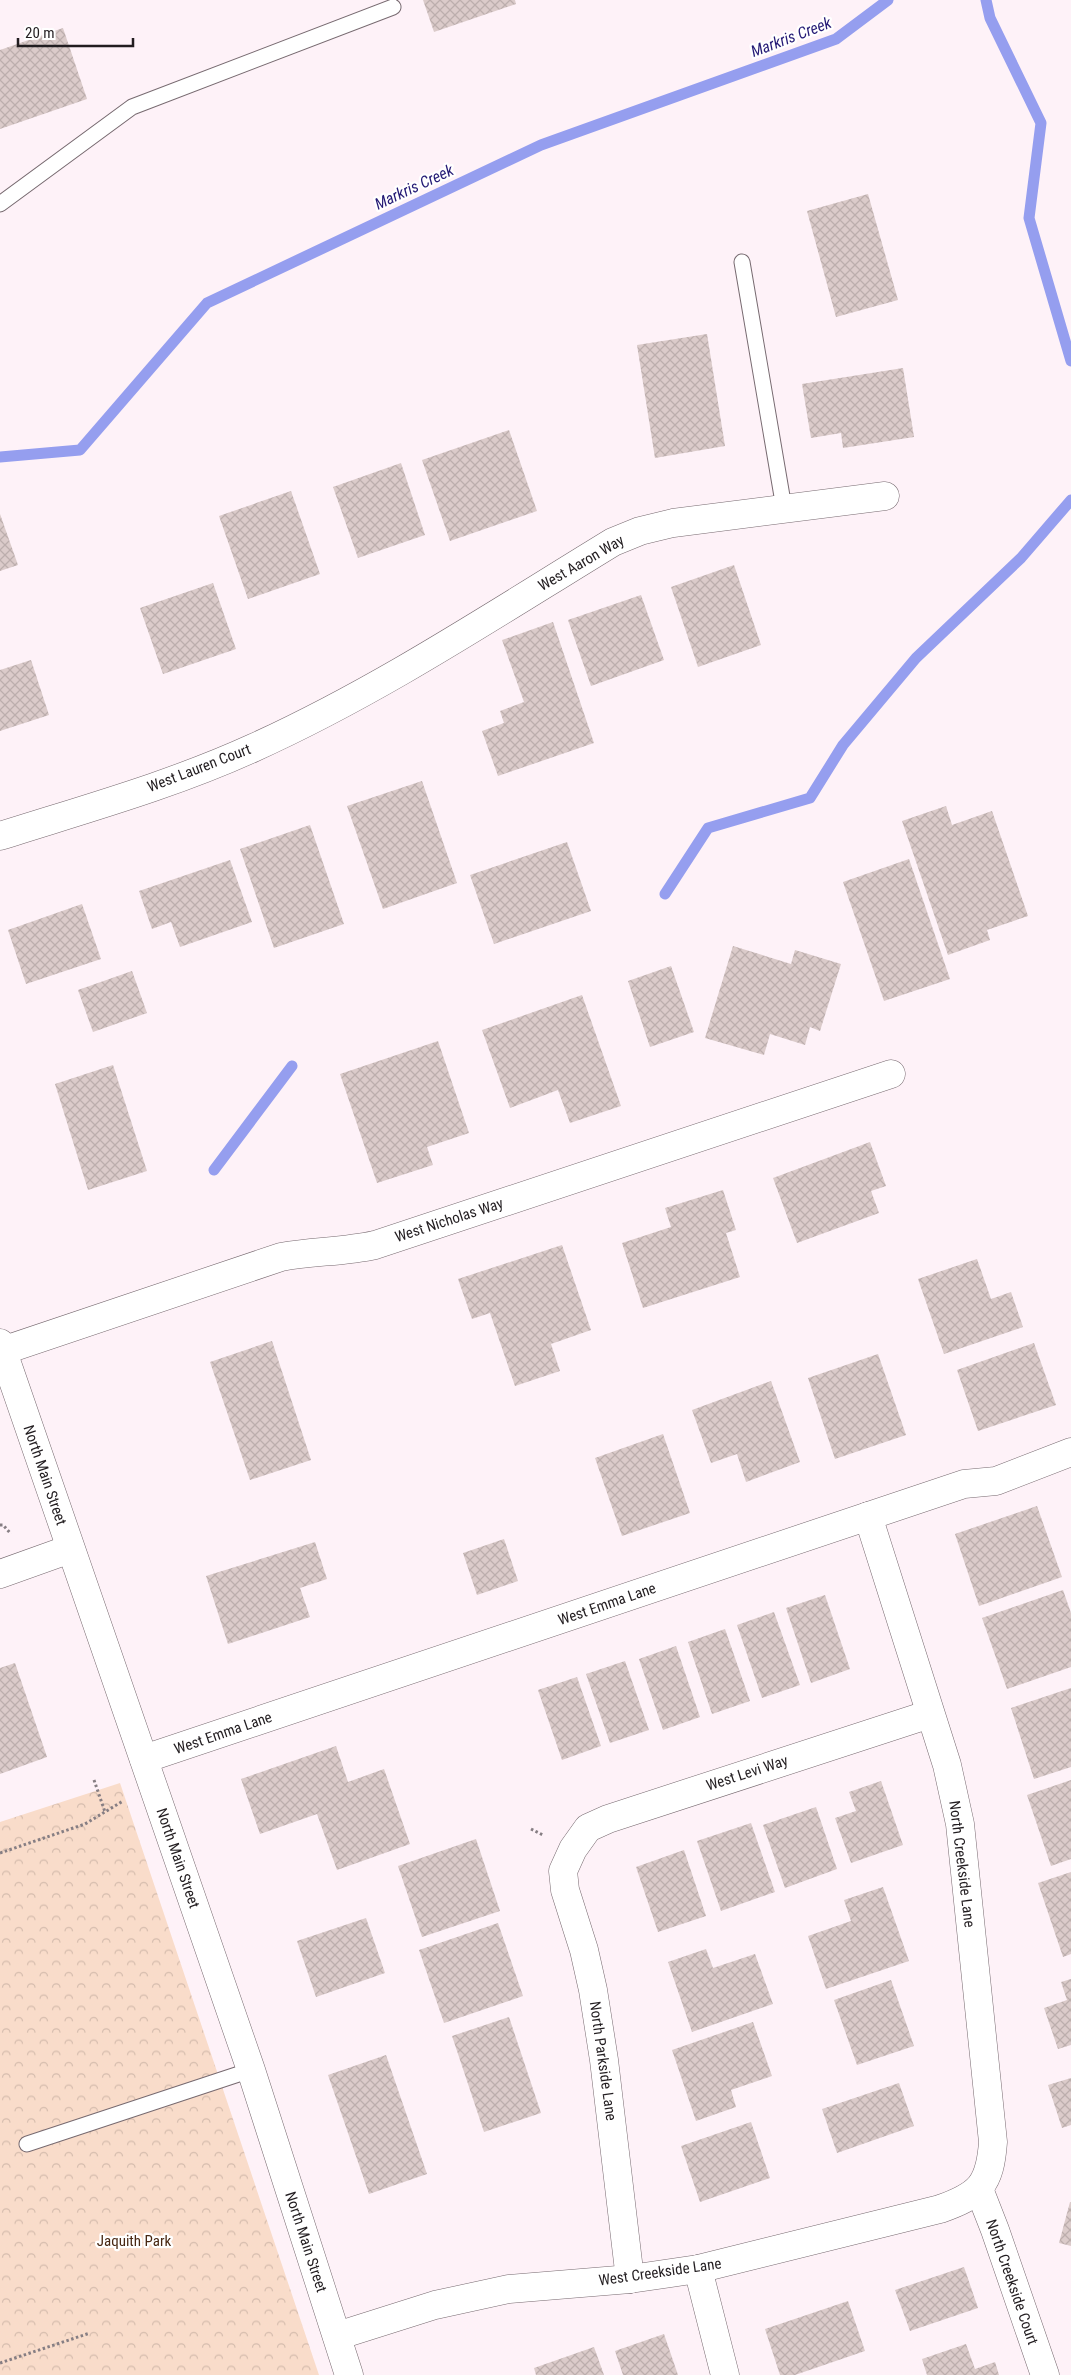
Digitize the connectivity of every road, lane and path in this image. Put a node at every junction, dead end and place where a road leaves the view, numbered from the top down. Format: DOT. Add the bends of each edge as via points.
graph roads {
  1 [pos="393,8"];
  2 [pos="0,204"];
  3 [pos="742,262"];
  4 [pos="885,496"];
  5 [pos="784,508"];
  6 [pos="388,679"];
  7 [pos="0,836"];
  8 [pos="891,1074"];
  9 [pos="1,1347"];
  10 [pos="1071,1452"];
  11 [pos="868,1516"];
  12 [pos="0,1525"];
  13 [pos="11,1534"];
  14 [pos="70,1549"];
  15 [pos="0,1574"];
  16 [pos="930,1714"];
  17 [pos="144,1759"];
  18 [pos="94,1780"];
  19 [pos="126,1800"];
  20 [pos="105,1812"];
  21 [pos="573,1849"];
  22 [pos="0,1853"];
  23 [pos="251,2070"];
  24 [pos="28,2144"];
  25 [pos="979,2190"];
  26 [pos="698,2269"];
  27 [pos="630,2279"];
  28 [pos="90,2333"];
  29 [pos="337,2336"];
  30 [pos="0,2363"];
  31 [pos="349,2375"];
  32 [pos="725,2375"];
  33 [pos="1045,2375"];
  1 -- 2 [label="lane" via="132,108"];
  3 -- 5 [label="lane"];
  4 -- 5 [label="street, West Aaron Way"];
  5 -- 6 [label="street, West Aaron Way" via="673,523 613,542"];
  6 -- 7 [label="street, West Lauren Court" via="254,748 196,772"];
  8 -- 9 [label="street, West Nicholas Way" via="375,1245 282,1257"];
  9 -- 14 [label="street, North Main Street"];
  10 -- 11 [label="street, West Emma Lane" via="996,1481 964,1484"];
  11 -- 16 [label="street, North Creekside Lane"];
  11 -- 17 [label="street, West Emma Lane"];
  12 -- 13 [label="path"];
  14 -- 15 [label="street"];
  14 -- 17 [label="street, North Main Street"];
  16 -- 21 [label="street, West Levi Way" via="608,1819 588,1828"];
  16 -- 25 [label="street, North Creekside Lane" via="947,1765 960,1824 989,2102 993,2142 991,2168"];
  17 -- 23 [label="street, North Main Street"];
  18 -- 20 [label="path"];
  19 -- 20 [label="path"];
  20 -- 22 [label="path" via="85,1824"];
  21 -- 27 [label="street, North Parkside Lane" via="563,1871 565,1890 593,1990"];
  23 -- 24 [label="lane"];
  23 -- 29 [label="street, North Main Street"];
  25 -- 26 [label="street, West Creekside Lane" via="940,2209"];
  25 -- 33 [label="street, North Creekside Court"];
  26 -- 27 [label="street, West Creekside Lane"];
  26 -- 32 [label="street"];
  27 -- 29 [label="street, West Creekside Lane" via="509,2289 435,2305"];
  28 -- 30 [label="path"];
  29 -- 31 [label="street, North Main Street"];
}
